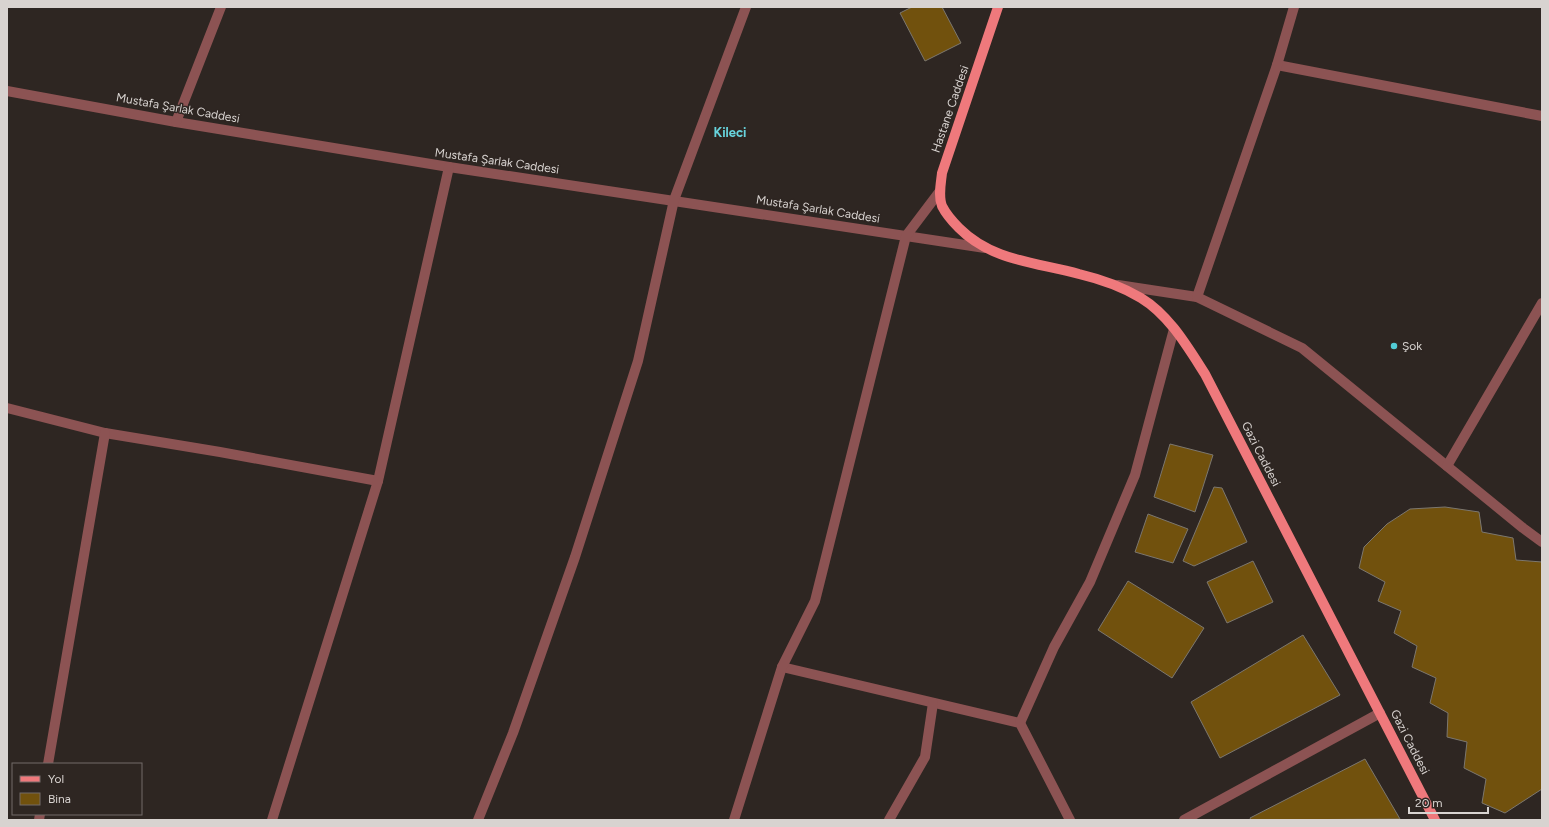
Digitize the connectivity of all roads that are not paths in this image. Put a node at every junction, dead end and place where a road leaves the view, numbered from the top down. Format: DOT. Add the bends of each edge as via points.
graph roads {
  1 [pos="221,7"];
  2 [pos="746,7"];
  3 [pos="998,7"];
  4 [pos="1294,7"];
  5 [pos="1277,65"];
  6 [pos="7,91"];
  7 [pos="1542,116"];
  8 [pos="176,122"];
  9 [pos="449,167"];
  10 [pos="940,191"];
  11 [pos="674,200"];
  12 [pos="951,220"];
  13 [pos="906,236"];
  14 [pos="985,248"];
  15 [pos="1116,285"];
  16 [pos="1198,297"];
  17 [pos="1542,303"];
  18 [pos="1174,329"];
  19 [pos="7,408"];
  20 [pos="105,433"];
  21 [pos="1447,466"];
  22 [pos="378,481"];
  23 [pos="1542,542"];
  24 [pos="782,667"];
  25 [pos="933,703"];
  26 [pos="1380,713"];
  27 [pos="1020,723"];
  28 [pos="48,763"];
  29 [pos="272,820"];
  30 [pos="478,820"];
  31 [pos="734,820"];
  32 [pos="888,820"];
  33 [pos="1070,820"];
  34 [pos="1184,820"];
  35 [pos="1435,820"];
  1 -- 8 [label="street"];
  2 -- 11 [label="street"];
  3 -- 10 [label="main road, Hastane Caddesi" via="942,173"];
  4 -- 5 [label="street"];
  5 -- 7 [label="street"];
  5 -- 16 [label="street"];
  6 -- 8 [label="street, Mustafa Şarlak Caddesi"];
  8 -- 9 [label="street, Mustafa Şarlak Caddesi"];
  9 -- 11 [label="street, Mustafa Şarlak Caddesi"];
  9 -- 22 [label="street"];
  10 -- 12 [label="main road, Hastane Caddesi" via="942,205"];
  10 -- 13 [label="street"];
  11 -- 13 [label="street, Mustafa Şarlak Caddesi"];
  11 -- 30 [label="street" via="638,361 572,564 513,733"];
  12 -- 14 [label="main road, Gazi Caddesi" via="967,236"];
  13 -- 14 [label="street, Mustafa Şarlak Caddesi"];
  13 -- 24 [label="street" via="815,601"];
  14 -- 15 [label="main road, Gazi Caddesi" via="1012,258 1078,273"];
  15 -- 16 [label="street"];
  15 -- 18 [label="main road, Gazi Caddesi" via="1142,298 1162,314"];
  16 -- 21 [label="street" via="1302,348"];
  17 -- 21 [label="street"];
  18 -- 26 [label="main road, Gazi Caddesi" via="1205,374"];
  18 -- 27 [label="street" via="1135,475 1090,582 1054,647"];
  19 -- 20 [label="street"];
  20 -- 22 [label="street"];
  20 -- 28 [label="street"];
  21 -- 23 [label="street"];
  22 -- 29 [label="street"];
  24 -- 25 [label="street"];
  24 -- 31 [label="street"];
  25 -- 27 [label="street"];
  25 -- 32 [label="street" via="925,757"];
  26 -- 34 [label="street"];
  26 -- 35 [label="main road, Gazi Caddesi"];
  27 -- 33 [label="street"];
}
